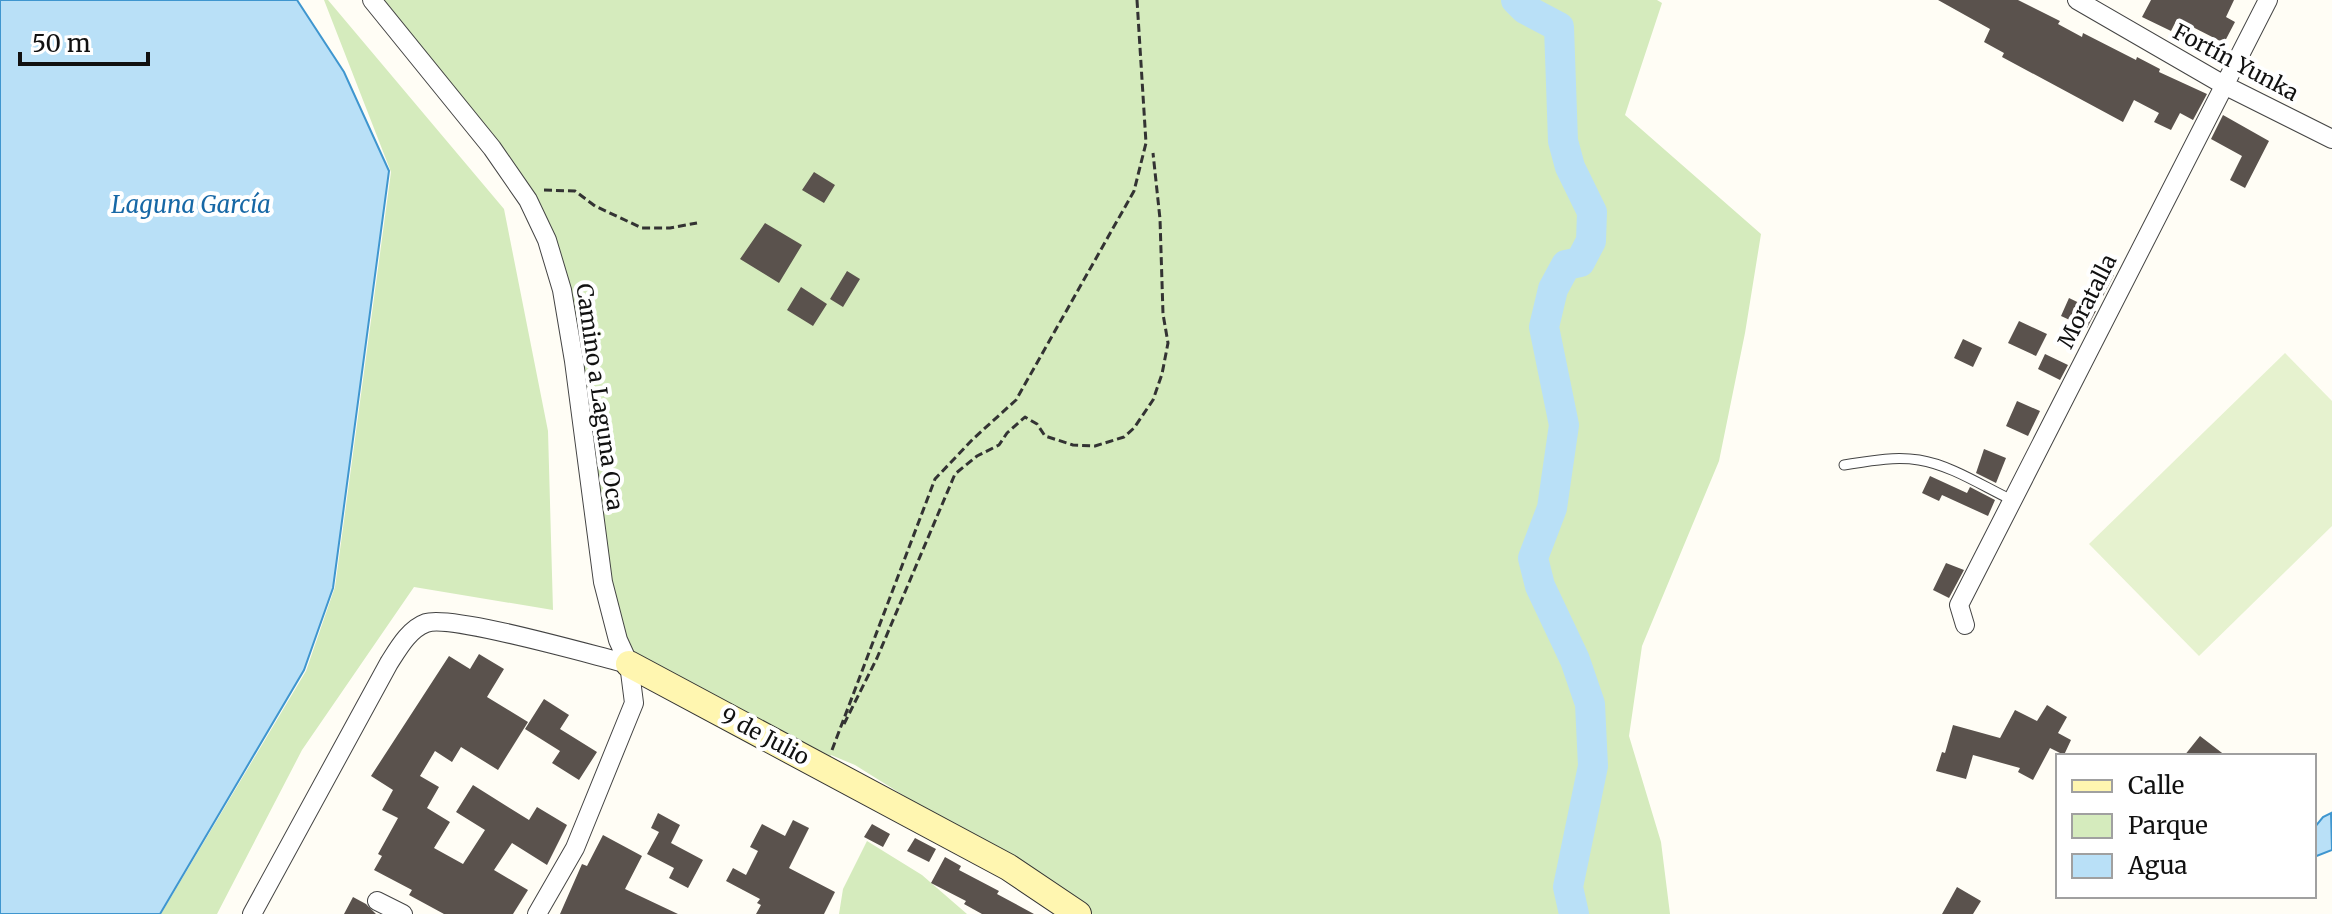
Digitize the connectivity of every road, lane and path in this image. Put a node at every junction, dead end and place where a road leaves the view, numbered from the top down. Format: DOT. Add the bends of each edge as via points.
graph roads {
  1 [pos="372,0"];
  2 [pos="1137,0"];
  3 [pos="2077,0"];
  4 [pos="2268,0"];
  5 [pos="2224,85"];
  6 [pos="2332,139"];
  7 [pos="1153,153"];
  8 [pos="528,200"];
  9 [pos="697,223"];
  10 [pos="1844,465"];
  11 [pos="2012,500"];
  12 [pos="1965,625"];
  13 [pos="629,664"];
  14 [pos="836,740"];
  15 [pos="825,768"];
  16 [pos="377,901"];
  17 [pos="252,914"];
  18 [pos="403,914"];
  19 [pos="537,914"];
  20 [pos="1078,914"];
  1 -- 8 [label="street, Camino a Laguna Oca"];
  2 -- 14 [label="path" via="1146,143 1134,191 1016,400 935,479"];
  3 -- 5 [label="street, Fortín Yunka"];
  4 -- 5 [label="street, Moratalla"];
  5 -- 6 [label="street, Fortín Yunka"];
  5 -- 11 [label="street, Moratalla"];
  7 -- 14 [label="path" via="1168,343 1153,400 1124,437 1095,446 1045,436 1025,417 999,445 955,474"];
  8 -- 9 [label="path" via="541,190 575,191 642,228"];
  8 -- 13 [label="street, Camino a Laguna Oca" via="562,290 603,582"];
  10 -- 11 [label="lane" via="1886,458 1921,460"];
  11 -- 12 [label="street, Moratalla" via="1959,605"];
  13 -- 15 [label="main road, 9 de Julio"];
  13 -- 17 [label="street, 9 de Julio" via="460,623 426,622 406,638 389,663"];
  13 -- 19 [label="street, Camino a Laguna Oca" via="634,703 575,848"];
  14 -- 15 [label="path"];
  15 -- 20 [label="main road, 9 de Julio" via="1008,867"];
  16 -- 18 [label="street"];
}
